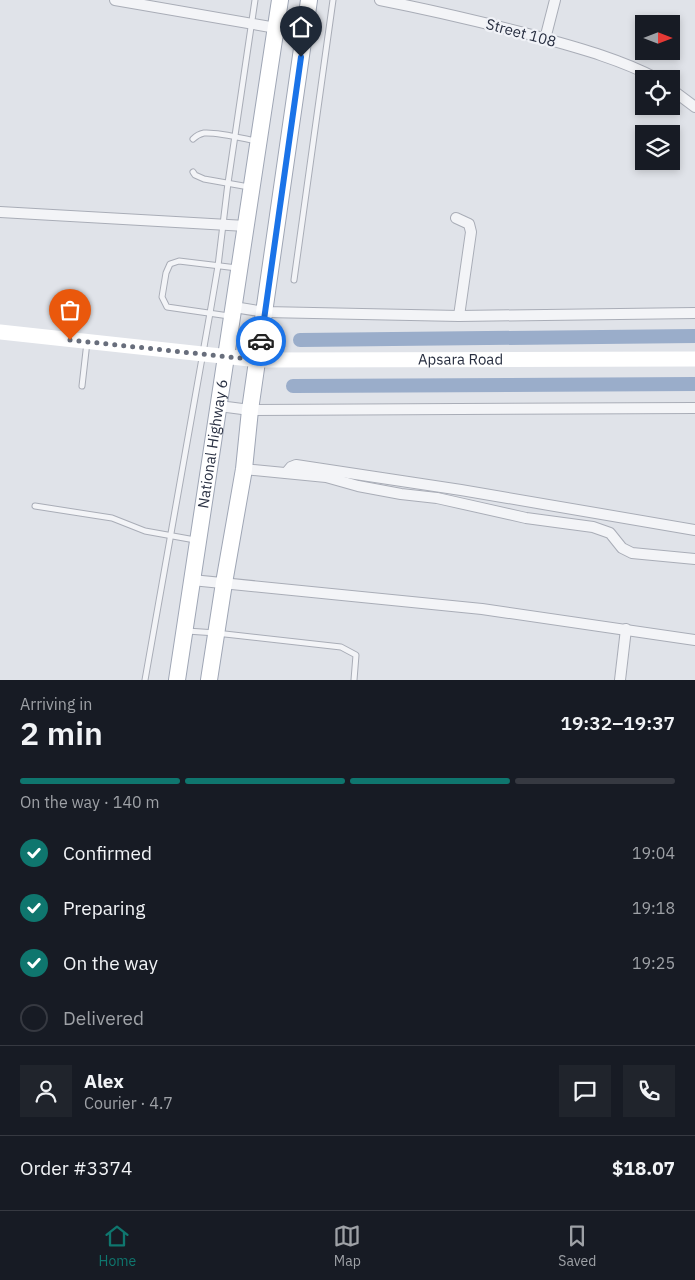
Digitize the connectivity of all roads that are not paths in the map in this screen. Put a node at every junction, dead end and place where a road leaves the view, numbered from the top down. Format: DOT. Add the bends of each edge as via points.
graph roads {
  1 [pos="115,0"];
  2 [pos="256,0"];
  3 [pos="280,0"];
  4 [pos="309,0"];
  5 [pos="333,0"];
  6 [pos="380,0"];
  7 [pos="555,0"];
  8 [pos="149,3"];
  9 [pos="252,24"];
  10 [pos="276,28"];
  11 [pos="545,39"];
  12 [pos="637,70"];
  13 [pos="680,96"];
  14 [pos="695,107"];
  15 [pos="236,137"];
  16 [pos="193,139"];
  17 [pos="259,141"];
  18 [pos="193,172"];
  19 [pos="228,183"];
  20 [pos="252,187"];
  21 [pos="0,212"];
  22 [pos="456,218"];
  23 [pos="222,225"];
  24 [pos="246,226"];
  25 [pos="218,266"];
  26 [pos="240,268"];
  27 [pos="294,280"];
  28 [pos="233,312"];
  29 [pos="265,312"];
  30 [pos="695,313"];
  31 [pos="210,314"];
  32 [pos="459,316"];
  33 [pos="0,332"];
  34 [pos="87,342"];
  35 [pos="204,354"];
  36 [pos="226,357"];
  37 [pos="695,359"];
  38 [pos="258,360"];
  39 [pos="82,386"];
  40 [pos="218,406"];
  41 [pos="695,408"];
  42 [pos="250,410"];
  43 [pos="244,469"];
  44 [pos="286,473"];
  45 [pos="34,506"];
  46 [pos="695,530"];
  47 [pos="171,536"];
  48 [pos="198,540"];
  49 [pos="695,559"];
  50 [pos="192,580"];
  51 [pos="224,583"];
  52 [pos="626,630"];
  53 [pos="184,631"];
  54 [pos="216,633"];
  55 [pos="695,640"];
  56 [pos="145,680"];
  57 [pos="177,680"];
  58 [pos="209,680"];
  59 [pos="354,680"];
  60 [pos="620,680"];
  1 -- 8 [label="street"];
  2 -- 9 [label="lane"];
  3 -- 10 [label="main road, National Highway 6"];
  4 -- 29 [label="main road, National Highway 6"];
  5 -- 27 [label="lane"];
  6 -- 11 [label="street, Street 108"];
  7 -- 11 [label="street"];
  8 -- 9 [label="street"];
  9 -- 10 [label="street"];
  9 -- 15 [label="lane"];
  10 -- 17 [label="main road, National Highway 6"];
  11 -- 12 [label="street, Street 108" via="605,56"];
  13 -- 14 [label="street"];
  15 -- 16 [label="lane" via="203,133"];
  15 -- 17 [label="lane"];
  15 -- 19 [label="lane"];
  17 -- 20 [label="main road, National Highway 6"];
  18 -- 19 [label="lane" via="204,179"];
  19 -- 20 [label="lane"];
  19 -- 23 [label="lane"];
  20 -- 24 [label="main road, National Highway 6"];
  21 -- 23 [label="street"];
  22 -- 32 [label="street" via="469,224 471,232"];
  23 -- 24 [label="street"];
  23 -- 25 [label="lane"];
  24 -- 26 [label="main road, National Highway 6"];
  25 -- 26 [label="lane"];
  25 -- 31 [label="lane"];
  25 -- 31 [label="lane" via="179,261 170,264 163,289 162,297 167,307"];
  26 -- 28 [label="main road, National Highway 6"];
  28 -- 29 [label="street"];
  28 -- 31 [label="lane"];
  28 -- 36 [label="main road, National Highway 6"];
  29 -- 32 [label="street"];
  29 -- 38 [label="main road, National Highway 6"];
  30 -- 32 [label="street"];
  31 -- 35 [label="lane"];
  33 -- 34 [label="main road, Apsara Road"];
  34 -- 35 [label="main road, Apsara Road"];
  34 -- 39 [label="lane"];
  35 -- 36 [label="main road, Apsara Road"];
  35 -- 47 [label="lane"];
  36 -- 38 [label="main road, Apsara Road"];
  36 -- 40 [label="main road, National Highway 6"];
  37 -- 38 [label="main road, Apsara Road"];
  38 -- 42 [label="main road, National Highway 6"];
  40 -- 42 [label="street"];
  40 -- 48 [label="main road, National Highway 6"];
  41 -- 42 [label="street"];
  42 -- 43 [label="main road, National Highway 6"];
  43 -- 44 [label="street"];
  43 -- 51 [label="main road, National Highway 6"];
  44 -- 46 [label="street" via="296,465"];
  44 -- 49 [label="street" via="326,476 358,486 437,498 526,518 593,527 610,532 622,548 632,553"];
  45 -- 47 [label="lane" via="112,518 146,531"];
  47 -- 48 [label="lane"];
  47 -- 56 [label="lane"];
  48 -- 50 [label="main road, National Highway 6"];
  50 -- 51 [label="street"];
  50 -- 53 [label="main road, National Highway 6"];
  51 -- 52 [label="street" via="482,609"];
  51 -- 54 [label="main road, National Highway 6"];
  52 -- 55 [label="street"];
  52 -- 60 [label="street"];
  53 -- 54 [label="lane"];
  53 -- 57 [label="main road, National Highway 6"];
  54 -- 58 [label="main road, National Highway 6"];
  54 -- 59 [label="lane" via="341,647 356,655"];
}
